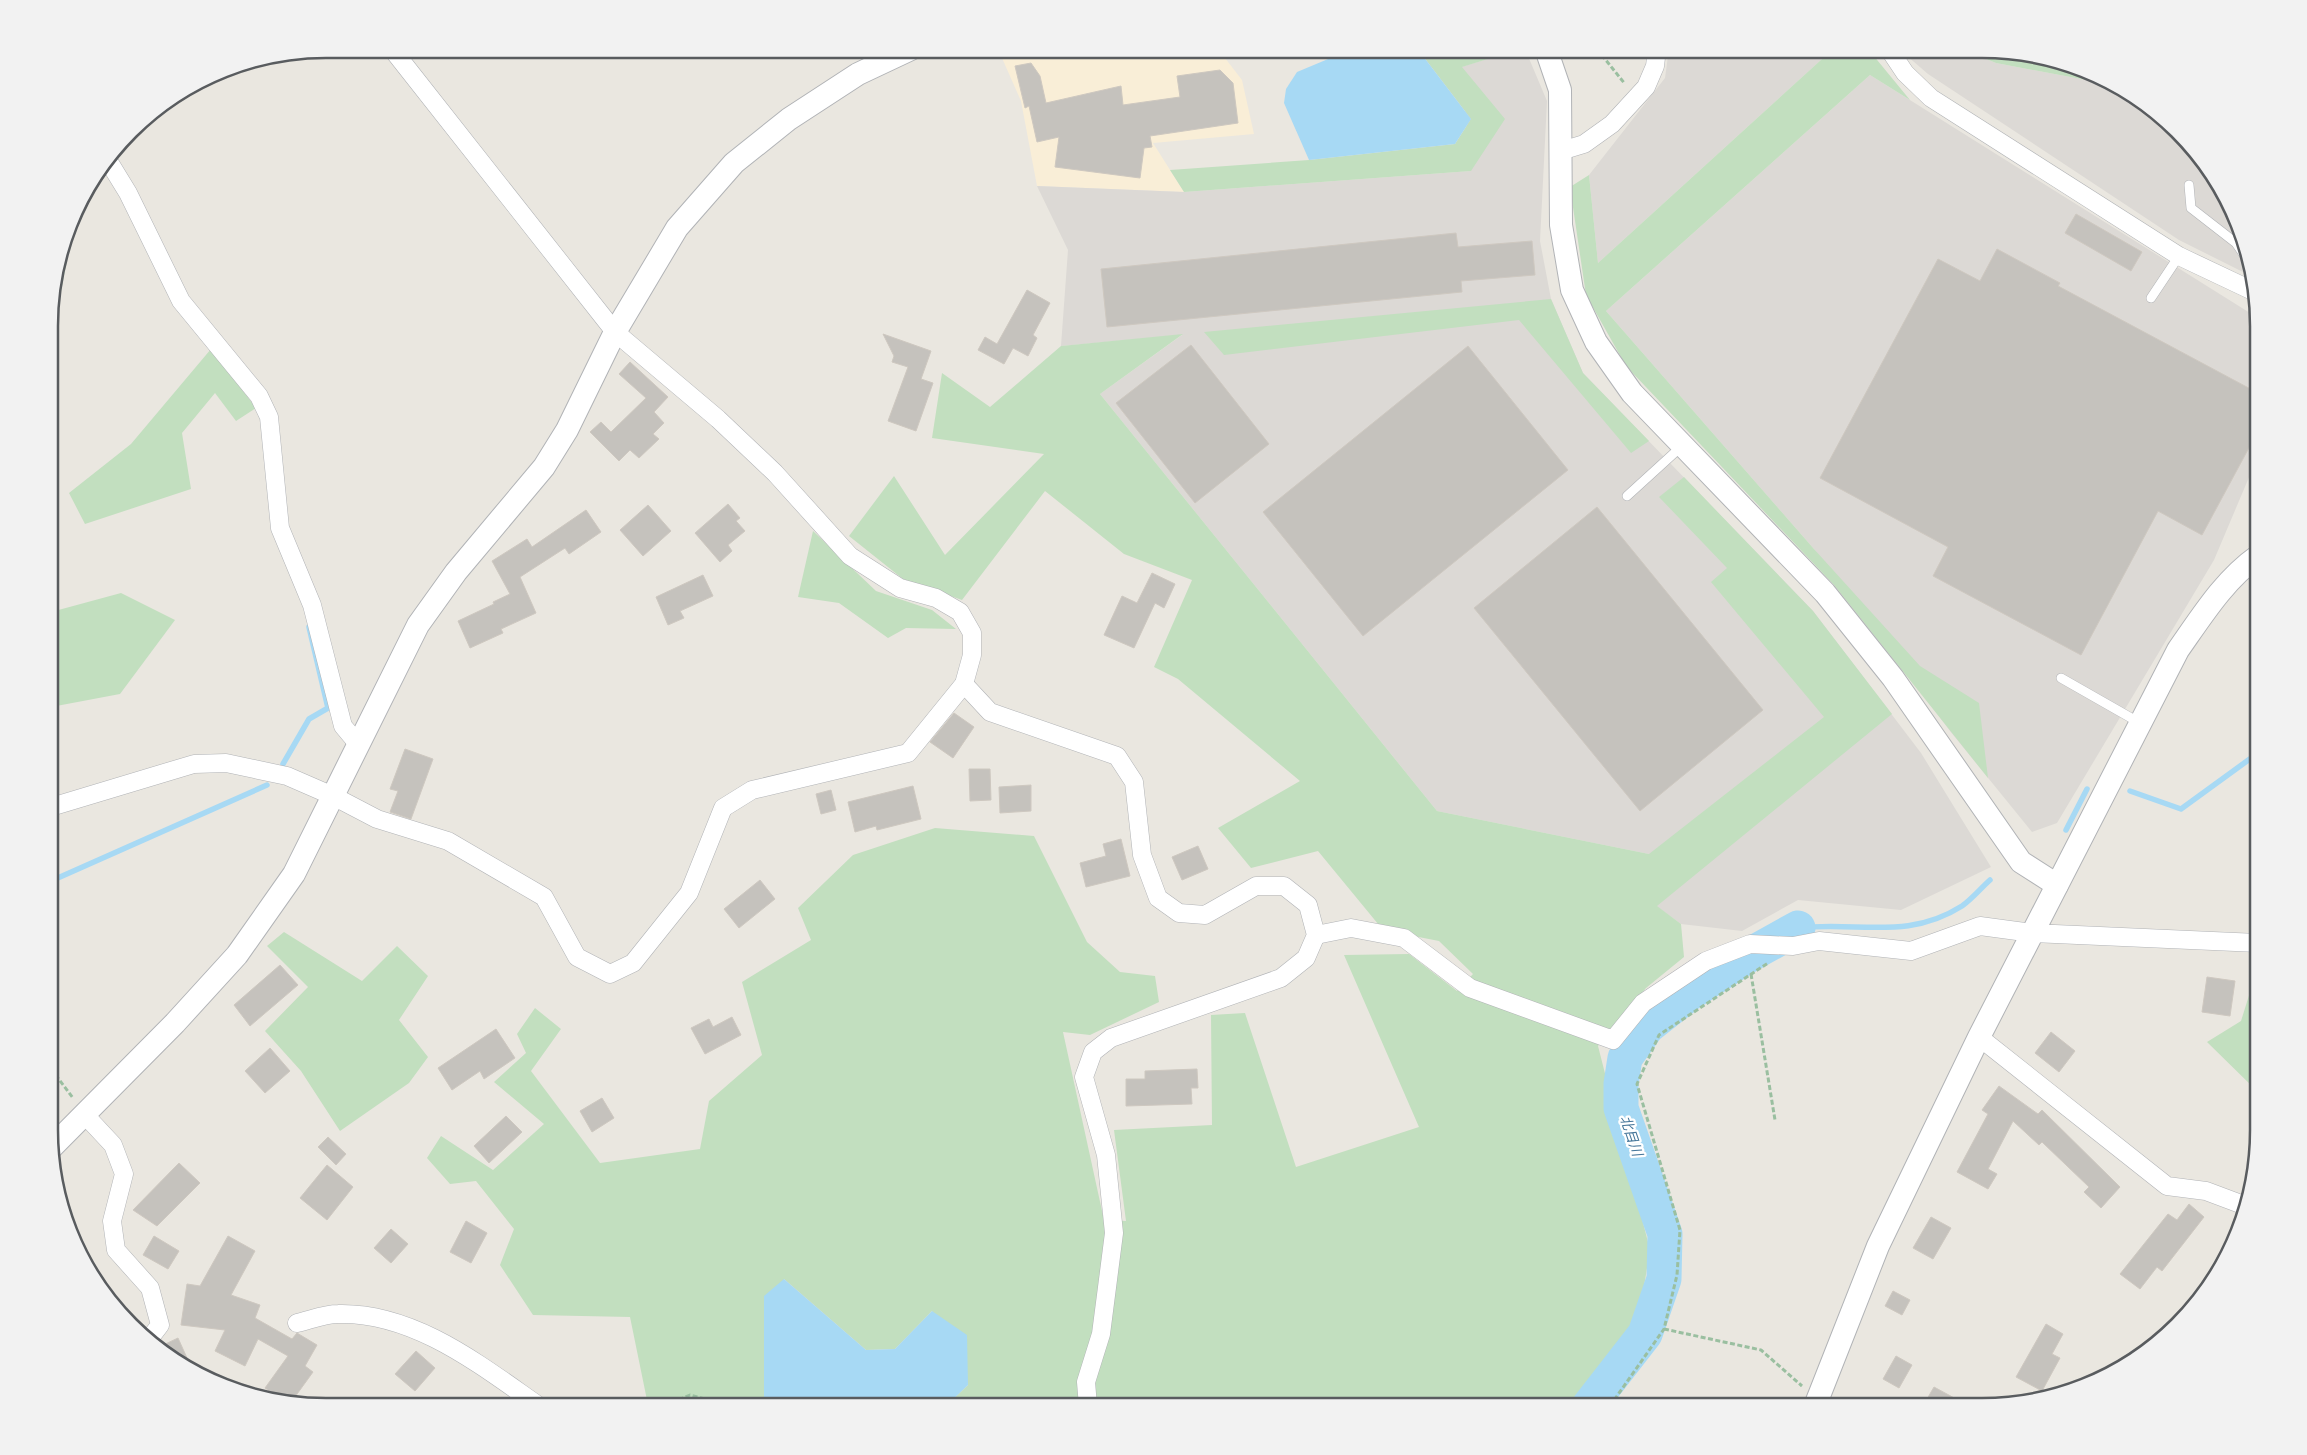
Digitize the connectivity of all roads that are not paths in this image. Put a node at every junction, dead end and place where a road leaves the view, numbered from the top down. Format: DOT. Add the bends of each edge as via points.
graph roads {
  1 [pos="398,57"];
  2 [pos="895,57"];
  3 [pos="1549,57"];
  4 [pos="1656,57"];
  5 [pos="1894,57"];
  6 [pos="1561,151"];
  7 [pos="111,165"];
  8 [pos="2189,185"];
  9 [pos="2236,244"];
  10 [pos="2179,256"];
  11 [pos="2247,288"];
  12 [pos="2151,298"];
  13 [pos="616,332"];
  14 [pos="1683,445"];
  15 [pos="1627,496"];
  16 [pos="2250,561"];
  17 [pos="2061,678"];
  18 [pos="964,684"];
  19 [pos="2140,724"];
  20 [pos="358,744"];
  21 [pos="333,796"];
  22 [pos="57,805"];
  23 [pos="2057,885"];
  24 [pos="2032,933"];
  25 [pos="1316,935"];
  26 [pos="2250,943"];
  27 [pos="1978,1037"];
  28 [pos="85,1115"];
  29 [pos="58,1142"];
  30 [pos="2239,1203"];
  31 [pos="297,1323"];
  32 [pos="153,1334"];
  33 [pos="1818,1396"];
  34 [pos="527,1398"];
  35 [pos="1087,1398"];
  1 -- 13 [label="street"];
  2 -- 13 [label="street" via="858,74 789,118 734,163 678,228"];
  3 -- 6 [label="street" via="1560,90"];
  4 -- 6 [label="street" via="1646,87 1612,124 1584,144"];
  5 -- 10 [label="street" via="1905,74 1931,98"];
  6 -- 14 [label="street" via="1561,225 1572,290 1596,342 1632,393"];
  7 -- 20 [label="street" via="181,301 259,396 269,417 280,528 312,605 343,726"];
  8 -- 9 [label="lane" via="2191,208"];
  10 -- 11 [label="street"];
  10 -- 12 [label="lane"];
  13 -- 18 [label="street" via="718,419 775,473 850,556 900,588 936,598 960,612 972,633 972,655"];
  13 -- 20 [label="street" via="567,430 544,467 456,572 418,625"];
  14 -- 15 [label="lane"];
  14 -- 23 [label="street" via="1825,593 1893,678 2021,862"];
  16 -- 19 [label="street" via="2216,595 2178,650"];
  17 -- 19 [label="lane"];
  18 -- 21 [label="street" via="908,753 752,790 723,808 689,893 634,963 610,974 577,957 544,897 448,841 377,819"];
  18 -- 25 [label="street" via="990,712 1116,756 1134,782 1142,856 1158,898 1179,912 1205,915 1256,886 1284,886 1308,905"];
  19 -- 23 [label="street"];
  20 -- 21 [label="street"];
  21 -- 22 [label="street" via="287,776 226,763 194,764"];
  21 -- 28 [label="street" via="294,874 237,955 175,1024"];
  23 -- 24 [label="street"];
  24 -- 25 [label="street" via="1980,926 1911,951 1818,941 1793,946 1750,944 1706,961 1643,1003 1613,1040 1470,988 1404,938 1351,928"];
  24 -- 26 [label="street"];
  24 -- 27 [label="street"];
  25 -- 35 [label="street" via="1306,958 1281,978 1111,1038 1094,1052 1084,1077 1106,1155 1114,1233 1101,1334 1086,1382"];
  27 -- 30 [label="street" via="2167,1186 2206,1191"];
  27 -- 33 [label="street" via="1878,1246"];
  28 -- 29 [label="street"];
  28 -- 32 [label="street" via="113,1145 124,1174 112,1220 116,1250 150,1288 160,1325"];
  31 -- 34 [label="street" via="338,1314 387,1320 443,1343"];
}
